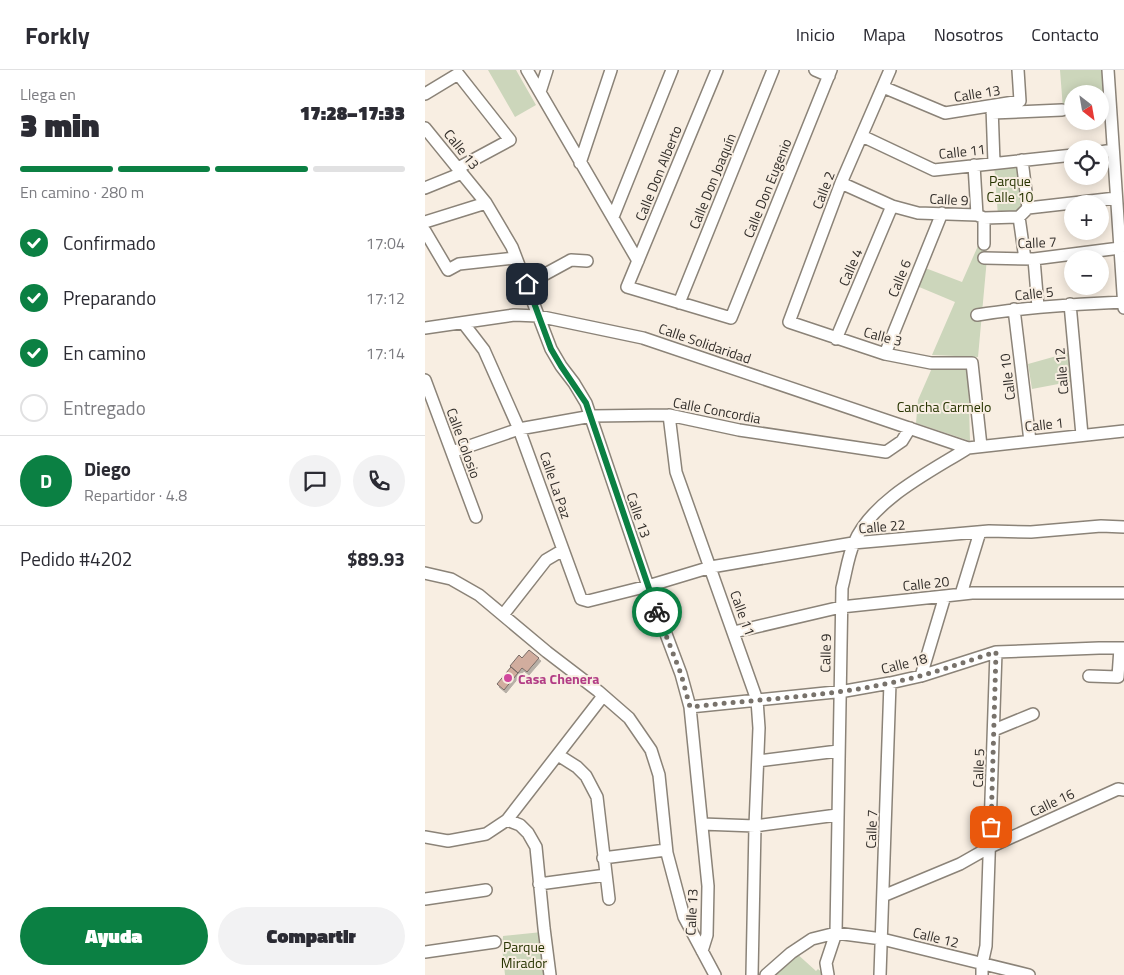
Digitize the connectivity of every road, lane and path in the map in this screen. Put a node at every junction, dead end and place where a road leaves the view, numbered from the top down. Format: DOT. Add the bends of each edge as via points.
graph roads {
  1 [pos="527,70"];
  2 [pos="547,70"];
  3 [pos="611,70"];
  4 [pos="672,70"];
  5 [pos="717,70"];
  6 [pos="773,70"];
  7 [pos="815,70"];
  8 [pos="890,70"];
  9 [pos="1018,70"];
  10 [pos="1108,70"];
  11 [pos="830,73"];
  12 [pos="883,87"];
  13 [pos="540,92"];
  14 [pos="425,94"];
  15 [pos="992,109"];
  16 [pos="1062,110"];
  17 [pos="425,128"];
  18 [pos="862,136"];
  19 [pos="1113,150"];
  20 [pos="1109,151"];
  21 [pos="1064,156"];
  22 [pos="1022,160"];
  23 [pos="580,163"];
  24 [pos="994,163"];
  25 [pos="974,164"];
  26 [pos="460,170"];
  27 [pos="841,183"];
  28 [pos="425,188"];
  29 [pos="1119,193"];
  30 [pos="487,203"];
  31 [pos="892,206"];
  32 [pos="1028,208"];
  33 [pos="942,213"];
  34 [pos="613,217"];
  35 [pos="981,217"];
  36 [pos="1019,217"];
  37 [pos="425,222"];
  38 [pos="425,231"];
  39 [pos="984,244"];
  40 [pos="1120,248"];
  41 [pos="515,258"];
  42 [pos="985,258"];
  43 [pos="1030,259"];
  44 [pos="587,261"];
  45 [pos="638,261"];
  46 [pos="1123,278"];
  47 [pos="527,284"];
  48 [pos="1124,302"];
  49 [pos="679,303"];
  50 [pos="1070,304"];
  51 [pos="1038,308"];
  52 [pos="1124,308"];
  53 [pos="1014,309"];
  54 [pos="977,315"];
  55 [pos="538,316"];
  56 [pos="789,322"];
  57 [pos="464,324"];
  58 [pos="425,328"];
  59 [pos="837,339"];
  60 [pos="885,354"];
  61 [pos="425,380"];
  62 [pos="669,415"];
  63 [pos="591,416"];
  64 [pos="910,428"];
  65 [pos="519,429"];
  66 [pos="1124,431"];
  67 [pos="1082,435"];
  68 [pos="1030,441"];
  69 [pos="981,446"];
  70 [pos="968,448"];
  71 [pos="452,452"];
  72 [pos="476,517"];
  73 [pos="1124,527"];
  74 [pos="980,532"];
  75 [pos="853,543"];
  76 [pos="563,550"];
  77 [pos="711,567"];
  78 [pos="425,573"];
  79 [pos="647,586"];
  80 [pos="1124,593"];
  81 [pos="961,594"];
  82 [pos="945,596"];
  83 [pos="841,607"];
  84 [pos="503,615"];
  85 [pos="734,632"];
  86 [pos="1122,648"];
  87 [pos="996,652"];
  88 [pos="921,676"];
  89 [pos="1089,676"];
  90 [pos="890,683"];
  91 [pos="839,692"];
  92 [pos="603,696"];
  93 [pos="757,700"];
  94 [pos="690,707"];
  95 [pos="1033,714"];
  96 [pos="994,730"];
  97 [pos="838,751"];
  98 [pos="558,755"];
  99 [pos="758,760"];
  100 [pos="1124,790"];
  101 [pos="837,815"];
  102 [pos="507,820"];
  103 [pos="702,824"];
  104 [pos="755,826"];
  105 [pos="425,837"];
  106 [pos="990,847"];
  107 [pos="666,850"];
  108 [pos="603,858"];
  109 [pos="606,876"];
  110 [pos="539,884"];
  111 [pos="486,890"];
  112 [pos="883,896"];
  113 [pos="425,899"];
  114 [pos="609,899"];
  115 [pos="836,933"];
  116 [pos="882,939"];
  117 [pos="495,942"];
  118 [pos="702,951"];
  119 [pos="425,952"];
  120 [pos="982,969"];
  121 [pos="713,974"];
  122 [pos="550,975"];
  123 [pos="752,975"];
  124 [pos="766,975"];
  125 [pos="828,975"];
  126 [pos="880,975"];
  127 [pos="1029,975"];
  1 -- 13 [label="street"];
  2 -- 13 [label="street"];
  3 -- 23 [label="street"];
  4 -- 34 [label="street"];
  5 -- 45 [label="street, Calle Don Alberto"];
  6 -- 49 [label="street, Calle Don Joaquín"];
  7 -- 11 [label="street"];
  8 -- 12 [label="street, Calle 2"];
  9 -- 15 [label="street, Calle 13" via="1020,102"];
  10 -- 19 [label="street"];
  11 -- 49 [label="street, Calle Don Eugenio" via="731,318"];
  12 -- 15 [label="street, Calle 13" via="945,113"];
  12 -- 18 [label="street, Calle 2"];
  13 -- 23 [label="street"];
  14 -- 26 [label="street" via="458,74 511,140"];
  15 -- 16 [label="street, Calle 13"];
  15 -- 24 [label="street"];
  17 -- 26 [label="street, Calle 13"];
  18 -- 25 [label="street, Calle 11" via="934,170"];
  18 -- 27 [label="street, Calle 2"];
  19 -- 20 [label="street"];
  19 -- 29 [label="street"];
  21 -- 22 [label="street, Calle 11"];
  22 -- 24 [label="street, Calle 11"];
  22 -- 32 [label="street"];
  23 -- 34 [label="street"];
  24 -- 25 [label="street, Calle 11"];
  25 -- 35 [label="street"];
  26 -- 28 [label="street"];
  26 -- 30 [label="street, Calle 13"];
  27 -- 31 [label="street, Calle 9"];
  27 -- 56 [label="street, Calle 2"];
  29 -- 32 [label="street"];
  29 -- 40 [label="street"];
  30 -- 37 [label="street"];
  30 -- 41 [label="street, Calle 13"];
  31 -- 33 [label="street, Calle 9"];
  31 -- 59 [label="street, Calle 4"];
  32 -- 36 [label="street"];
  33 -- 35 [label="street, Calle 9"];
  33 -- 60 [label="street, Calle 6"];
  34 -- 45 [label="street"];
  35 -- 36 [label="street, Calle 9"];
  35 -- 39 [label="street"];
  36 -- 43 [label="street"];
  38 -- 41 [label="street" via="448,270 459,264"];
  40 -- 43 [label="street, Calle 7"];
  40 -- 46 [label="street"];
  41 -- 47 [label="street, Calle 13"];
  42 -- 43 [label="street, Calle 7"];
  43 -- 51 [label="street"];
  44 -- 47 [label="street" via="571,260"];
  45 -- 49 [label="street, Calle Don Alberto" via="627,287"];
  46 -- 48 [label="street"];
  47 -- 55 [label="street, Calle 13"];
  48 -- 50 [label="street, Calle 5"];
  48 -- 52 [label="street"];
  50 -- 51 [label="street, Calle 5"];
  50 -- 67 [label="street, Calle 12"];
  51 -- 53 [label="street, Calle 5"];
  53 -- 54 [label="street, Calle 5"];
  53 -- 68 [label="street, Calle 10"];
  55 -- 57 [label="street, Calle Solidaridad" via="514,316"];
  55 -- 63 [label="street, Calle 13" via="551,349"];
  55 -- 64 [label="street, Calle Solidaridad" via="643,338"];
  56 -- 59 [label="street, Calle 3"];
  57 -- 58 [label="street, Calle Solidaridad"];
  57 -- 65 [label="street, Calle La Paz" via="484,350"];
  59 -- 60 [label="street, Calle 3"];
  60 -- 69 [label="street, Calle 3" via="931,363 972,363"];
  61 -- 71 [label="street, Calle Colosio"];
  62 -- 63 [label="street, Calle Concordia"];
  62 -- 64 [label="street, Calle Concordia" via="739,430 887,452 902,441"];
  62 -- 77 [label="street, Calle 11" via="676,472"];
  63 -- 65 [label="street, Calle Concordia"];
  63 -- 79 [label="street, Calle 13"];
  64 -- 70 [label="street, Calle Solidaridad"];
  65 -- 71 [label="street, Calle Concordia"];
  65 -- 76 [label="street, Calle La Paz"];
  66 -- 67 [label="street, Calle 1"];
  67 -- 68 [label="street, Calle 1"];
  68 -- 69 [label="street, Calle 1"];
  69 -- 70 [label="street, Calle 1"];
  70 -- 75 [label="street, Calle 9" via="894,494 865,524"];
  71 -- 72 [label="street, Calle Colosio"];
  73 -- 74 [label="street, Calle 22"];
  74 -- 75 [label="street, Calle 22"];
  74 -- 81 [label="street"];
  75 -- 77 [label="street, Calle 22"];
  75 -- 83 [label="street, Calle 9" via="842,588"];
  76 -- 79 [label="street, Calle La Paz" via="581,599 588,602"];
  76 -- 84 [label="street" via="546,560"];
  77 -- 79 [label="street, Calle 22"];
  77 -- 85 [label="street, Calle 11"];
  78 -- 84 [label="street" via="451,579 479,595"];
  79 -- 94 [label="street, Calle 13" via="681,674"];
  80 -- 81 [label="street, Calle 20"];
  81 -- 82 [label="street, Calle 20"];
  82 -- 83 [label="street, Calle 20"];
  82 -- 88 [label="street"];
  83 -- 85 [label="street, Calle 20"];
  83 -- 91 [label="street, Calle 9"];
  84 -- 92 [label="street"];
  85 -- 93 [label="street, Calle 11"];
  86 -- 87 [label="street, Calle 18"];
  86 -- 89 [label="street" via="1118,677"];
  87 -- 88 [label="street, Calle 18"];
  87 -- 96 [label="street, Calle 5"];
  88 -- 90 [label="street, Calle 18"];
  90 -- 91 [label="street, Calle 18"];
  90 -- 112 [label="street, Calle 7"];
  91 -- 93 [label="street, Calle 18"];
  91 -- 97 [label="street, Calle 9"];
  92 -- 98 [label="street"];
  92 -- 107 [label="street" via="629,718 651,750 659,775"];
  93 -- 94 [label="street, Calle 18"];
  93 -- 99 [label="street, Calle 11"];
  94 -- 103 [label="street, Calle 13"];
  95 -- 96 [label="street"];
  96 -- 106 [label="street, Calle 5"];
  97 -- 99 [label="street"];
  97 -- 101 [label="street, Calle 9"];
  98 -- 102 [label="street"];
  98 -- 108 [label="street" via="577,767 593,787"];
  99 -- 104 [label="street, Calle 11"];
  100 -- 106 [label="street, Calle 16" via="1118,789"];
  101 -- 104 [label="street"];
  101 -- 115 [label="street, Calle 9"];
  102 -- 105 [label="street" via="486,834 448,841"];
  102 -- 110 [label="street" via="520,825 536,847"];
  103 -- 104 [label="street"];
  103 -- 118 [label="street, Calle 13" via="707,935"];
  104 -- 123 [label="street, Calle 11"];
  106 -- 112 [label="street, Calle 16" via="960,864"];
  106 -- 120 [label="street, Calle 5" via="987,946"];
  107 -- 108 [label="street"];
  107 -- 118 [label="street" via="684,917"];
  108 -- 109 [label="street"];
  109 -- 110 [label="street"];
  109 -- 114 [label="street"];
  110 -- 122 [label="street"];
  111 -- 113 [label="street"];
  112 -- 116 [label="street, Calle 7"];
  115 -- 116 [label="street, Calle 12"];
  115 -- 124 [label="street" via="811,939"];
  115 -- 125 [label="street, Calle 9" via="826,963"];
  116 -- 120 [label="street, Calle 12"];
  116 -- 126 [label="street, Calle 7"];
  117 -- 119 [label="street"];
  118 -- 121 [label="street"];
  120 -- 127 [label="street, Calle 12"];
}
